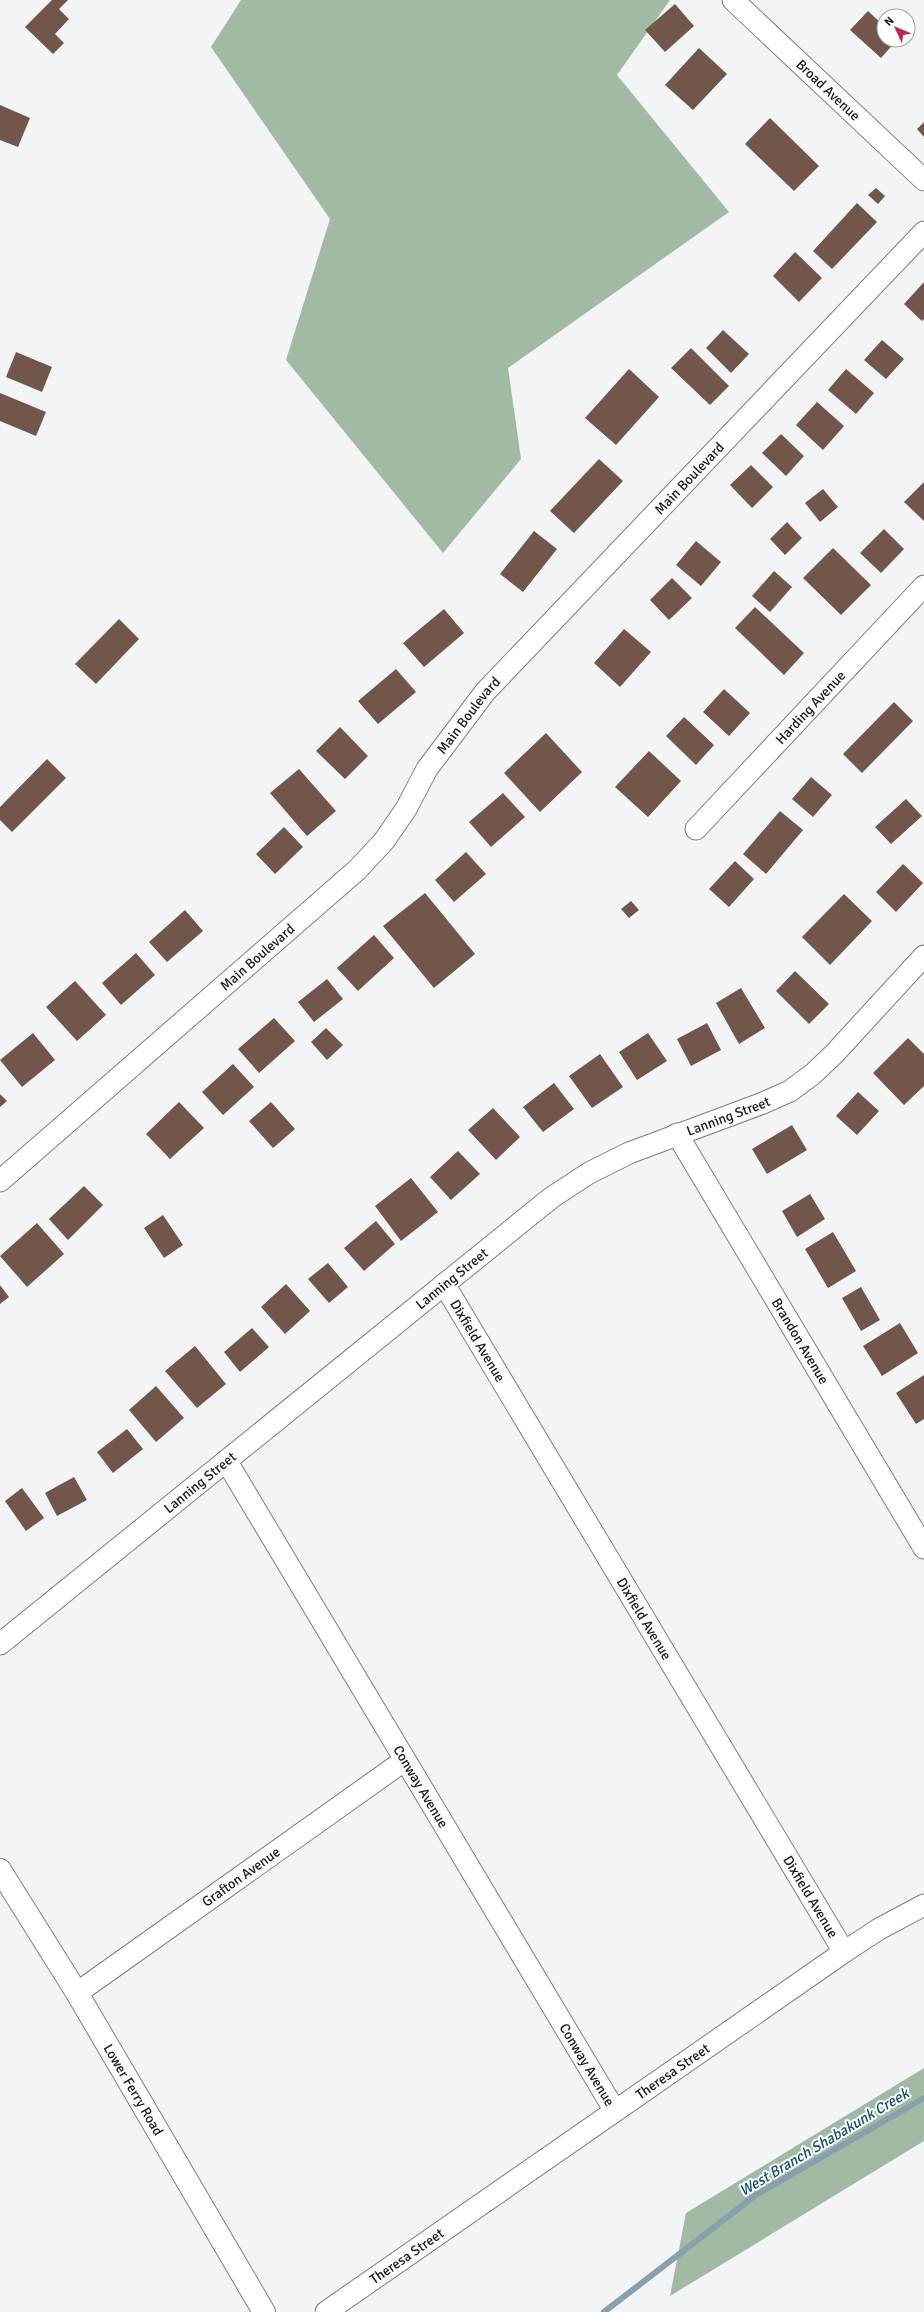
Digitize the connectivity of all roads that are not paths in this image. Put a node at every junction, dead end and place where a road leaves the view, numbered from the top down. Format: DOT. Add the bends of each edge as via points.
graph roads {
  1 [pos="733,0"];
  2 [pos="924,180"];
  3 [pos="924,232"];
  4 [pos="924,586"];
  5 [pos="696,829"];
  6 [pos="924,956"];
  7 [pos="677,1134"];
  8 [pos="0,1181"];
  9 [pos="444,1284"];
  10 [pos="227,1462"];
  11 [pos="924,1548"];
  12 [pos="0,1644"];
  13 [pos="405,1760"];
  14 [pos="0,1870"];
  15 [pos="924,1905"];
  16 [pos="844,1952"];
  17 [pos="77,1993"];
  18 [pos="616,2111"];
  19 [pos="264,2312"];
  20 [pos="326,2312"];
  1 -- 2 [label="street, Broad Avenue"];
  3 -- 8 [label="street, Main Boulevard" via="485,692 427,769 406,809 384,841 358,870"];
  4 -- 5 [label="street, Harding Avenue"];
  6 -- 7 [label="street, Lanning Street" via="834,1054 790,1091"];
  7 -- 9 [label="street, Lanning Street" via="629,1152 589,1173 551,1198"];
  7 -- 11 [label="street, Brandon Avenue"];
  9 -- 10 [label="street, Lanning Street"];
  9 -- 16 [label="street, Dixfield Avenue"];
  10 -- 12 [label="street, Lanning Street"];
  10 -- 13 [label="street, Conway Avenue"];
  13 -- 17 [label="street, Grafton Avenue"];
  13 -- 18 [label="street, Conway Avenue"];
  14 -- 17 [label="street, Lower Ferry Road"];
  15 -- 16 [label="street, Theresa Street" via="879,1929"];
  16 -- 18 [label="street, Theresa Street"];
  17 -- 19 [label="street, Lower Ferry Road"];
  18 -- 20 [label="street, Theresa Street"];
}
